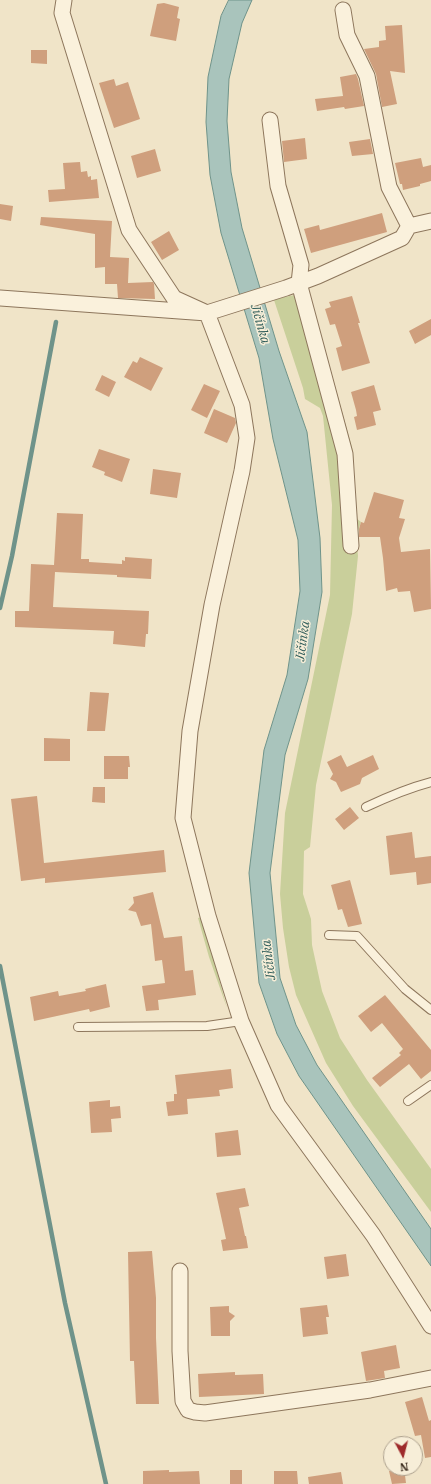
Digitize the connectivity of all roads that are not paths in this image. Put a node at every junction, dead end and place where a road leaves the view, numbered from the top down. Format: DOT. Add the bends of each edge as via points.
graph roads {
  1 [pos="64,0"];
  2 [pos="344,10"];
  3 [pos="270,120"];
  4 [pos="431,221"];
  5 [pos="409,226"];
  6 [pos="293,285"];
  7 [pos="0,298"];
  8 [pos="207,314"];
  9 [pos="351,546"];
  10 [pos="431,782"];
  11 [pos="366,807"];
  12 [pos="329,935"];
  13 [pos="431,1010"];
  14 [pos="242,1021"];
  15 [pos="78,1027"];
  16 [pos="431,1085"];
  17 [pos="408,1101"];
  18 [pos="180,1271"];
  19 [pos="431,1326"];
  20 [pos="431,1378"];
  1 -- 8 [label="street" via="62,13 129,230 174,298"];
  2 -- 5 [label="street" via="347,35 367,76 389,186"];
  3 -- 6 [label="street" via="278,186 301,265"];
  4 -- 5 [label="street"];
  5 -- 6 [label="street" via="402,238"];
  6 -- 8 [label="street"];
  6 -- 9 [label="street" via="345,454"];
  7 -- 8 [label="street"];
  8 -- 14 [label="street" via="242,405 248,438 239,463 190,732 184,818 208,916"];
  10 -- 11 [label="lane"];
  12 -- 13 [label="lane" via="357,936 405,989"];
  14 -- 15 [label="lane" via="207,1026"];
  14 -- 19 [label="street" via="278,1105 373,1235"];
  16 -- 17 [label="lane"];
  18 -- 20 [label="street" via="180,1351 183,1400 188,1410 206,1413 370,1390"];
}
